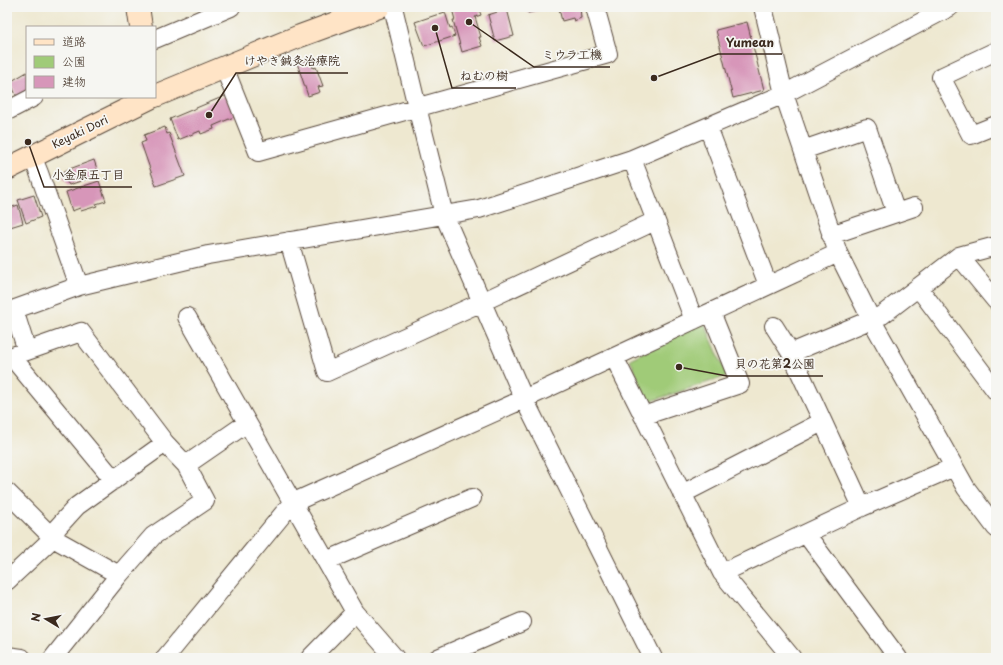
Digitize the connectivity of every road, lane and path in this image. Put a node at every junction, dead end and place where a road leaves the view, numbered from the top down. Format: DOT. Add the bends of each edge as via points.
graph roads {
  1 [pos="138,7"];
  2 [pos="231,7"];
  3 [pos="379,7"];
  4 [pos="393,7"];
  5 [pos="596,7"];
  6 [pos="763,7"];
  7 [pos="950,7"];
  8 [pos="141,26"];
  9 [pos="156,39"];
  10 [pos="996,51"];
  11 [pos="224,67"];
  12 [pos="784,94"];
  13 [pos="156,96"];
  14 [pos="32,98"];
  15 [pos="151,98"];
  16 [pos="417,107"];
  17 [pos="7,111"];
  18 [pos="996,125"];
  19 [pos="708,127"];
  20 [pos="803,150"];
  21 [pos="32,156"];
  22 [pos="632,159"];
  23 [pos="7,169"];
  24 [pos="914,207"];
  25 [pos="896,213"];
  26 [pos="444,215"];
  27 [pos="655,221"];
  28 [pos="831,235"];
  29 [pos="289,241"];
  30 [pos="996,246"];
  31 [pos="838,253"];
  32 [pos="959,256"];
  33 [pos="768,285"];
  34 [pos="79,286"];
  35 [pos="918,287"];
  36 [pos="996,301"];
  37 [pos="482,302"];
  38 [pos="11,311"];
  39 [pos="711,312"];
  40 [pos="187,316"];
  41 [pos="871,319"];
  42 [pos="694,320"];
  43 [pos="774,326"];
  44 [pos="791,353"];
  45 [pos="15,355"];
  46 [pos="614,357"];
  47 [pos="996,392"];
  48 [pos="524,399"];
  49 [pos="643,416"];
  50 [pos="822,422"];
  51 [pos="247,423"];
  52 [pos="165,443"];
  53 [pos="186,465"];
  54 [pos="954,467"];
  55 [pos="114,480"];
  56 [pos="7,492"];
  57 [pos="682,494"];
  58 [pos="472,498"];
  59 [pos="292,503"];
  60 [pos="862,507"];
  61 [pos="996,528"];
  62 [pos="806,534"];
  63 [pos="53,538"];
  64 [pos="326,561"];
  65 [pos="722,573"];
  66 [pos="119,576"];
  67 [pos="7,581"];
  68 [pos="355,612"];
  69 [pos="522,622"];
  70 [pos="7,656"];
  71 [pos="22,658"];
  72 [pos="54,658"];
  73 [pos="165,658"];
  74 [pos="310,658"];
  75 [pos="395,658"];
  76 [pos="438,658"];
  77 [pos="653,658"];
  78 [pos="792,658"];
  79 [pos="898,658"];
  1 -- 8 [label="street"];
  2 -- 9 [label="street"];
  3 -- 11 [label="street, Keyaki Dori"];
  4 -- 16 [label="street"];
  5 -- 16 [label="street" via="608,54"];
  6 -- 12 [label="street"];
  7 -- 12 [label="street"];
  10 -- 18 [label="street" via="941,77 971,135"];
  11 -- 13 [label="street, Keyaki Dori"];
  11 -- 16 [label="street" via="258,152"];
  12 -- 19 [label="street"];
  12 -- 20 [label="street"];
  14 -- 17 [label="street"];
  15 -- 21 [label="street, Keyaki Dori"];
  16 -- 26 [label="street"];
  19 -- 22 [label="street"];
  19 -- 33 [label="street"];
  20 -- 25 [label="street" via="867,128"];
  20 -- 28 [label="street"];
  21 -- 23 [label="street, Keyaki Dori"];
  21 -- 34 [label="street"];
  22 -- 26 [label="street" via="479,209"];
  22 -- 27 [label="street"];
  24 -- 25 [label="street"];
  25 -- 28 [label="street"];
  26 -- 29 [label="street"];
  26 -- 37 [label="street"];
  27 -- 37 [label="street"];
  27 -- 42 [label="street"];
  28 -- 31 [label="street"];
  29 -- 34 [label="street" via="208,255"];
  29 -- 37 [label="street" via="328,372"];
  30 -- 32 [label="street"];
  31 -- 33 [label="street"];
  31 -- 41 [label="street"];
  32 -- 35 [label="street"];
  32 -- 36 [label="street"];
  33 -- 39 [label="street"];
  34 -- 38 [label="street"];
  35 -- 41 [label="street" via="882,314"];
  35 -- 47 [label="street"];
  37 -- 48 [label="street"];
  38 -- 45 [label="street"];
  39 -- 42 [label="street"];
  39 -- 49 [label="street" via="740,384"];
  40 -- 51 [label="street"];
  41 -- 44 [label="street"];
  41 -- 54 [label="street"];
  42 -- 46 [label="street"];
  43 -- 44 [label="street"];
  44 -- 50 [label="street"];
  45 -- 52 [label="street" via="81,332"];
  45 -- 55 [label="street"];
  46 -- 48 [label="street"];
  46 -- 49 [label="street"];
  48 -- 59 [label="street"];
  48 -- 77 [label="street"];
  49 -- 57 [label="street"];
  50 -- 57 [label="street"];
  50 -- 60 [label="street"];
  51 -- 53 [label="street"];
  51 -- 59 [label="street"];
  52 -- 53 [label="street"];
  52 -- 55 [label="street"];
  53 -- 66 [label="street" via="205,501 153,536"];
  54 -- 60 [label="street"];
  54 -- 61 [label="street" via="966,488"];
  55 -- 63 [label="street" via="77,506 57,528"];
  56 -- 63 [label="street"];
  57 -- 65 [label="street"];
  58 -- 64 [label="street"];
  59 -- 64 [label="street"];
  59 -- 73 [label="street"];
  60 -- 62 [label="street"];
  62 -- 65 [label="street"];
  62 -- 79 [label="street"];
  63 -- 66 [label="street"];
  63 -- 67 [label="street"];
  64 -- 68 [label="street"];
  65 -- 78 [label="street"];
  66 -- 72 [label="street"];
  68 -- 74 [label="street"];
  68 -- 75 [label="street"];
  69 -- 76 [label="street"];
  70 -- 71 [label="street"];
}
